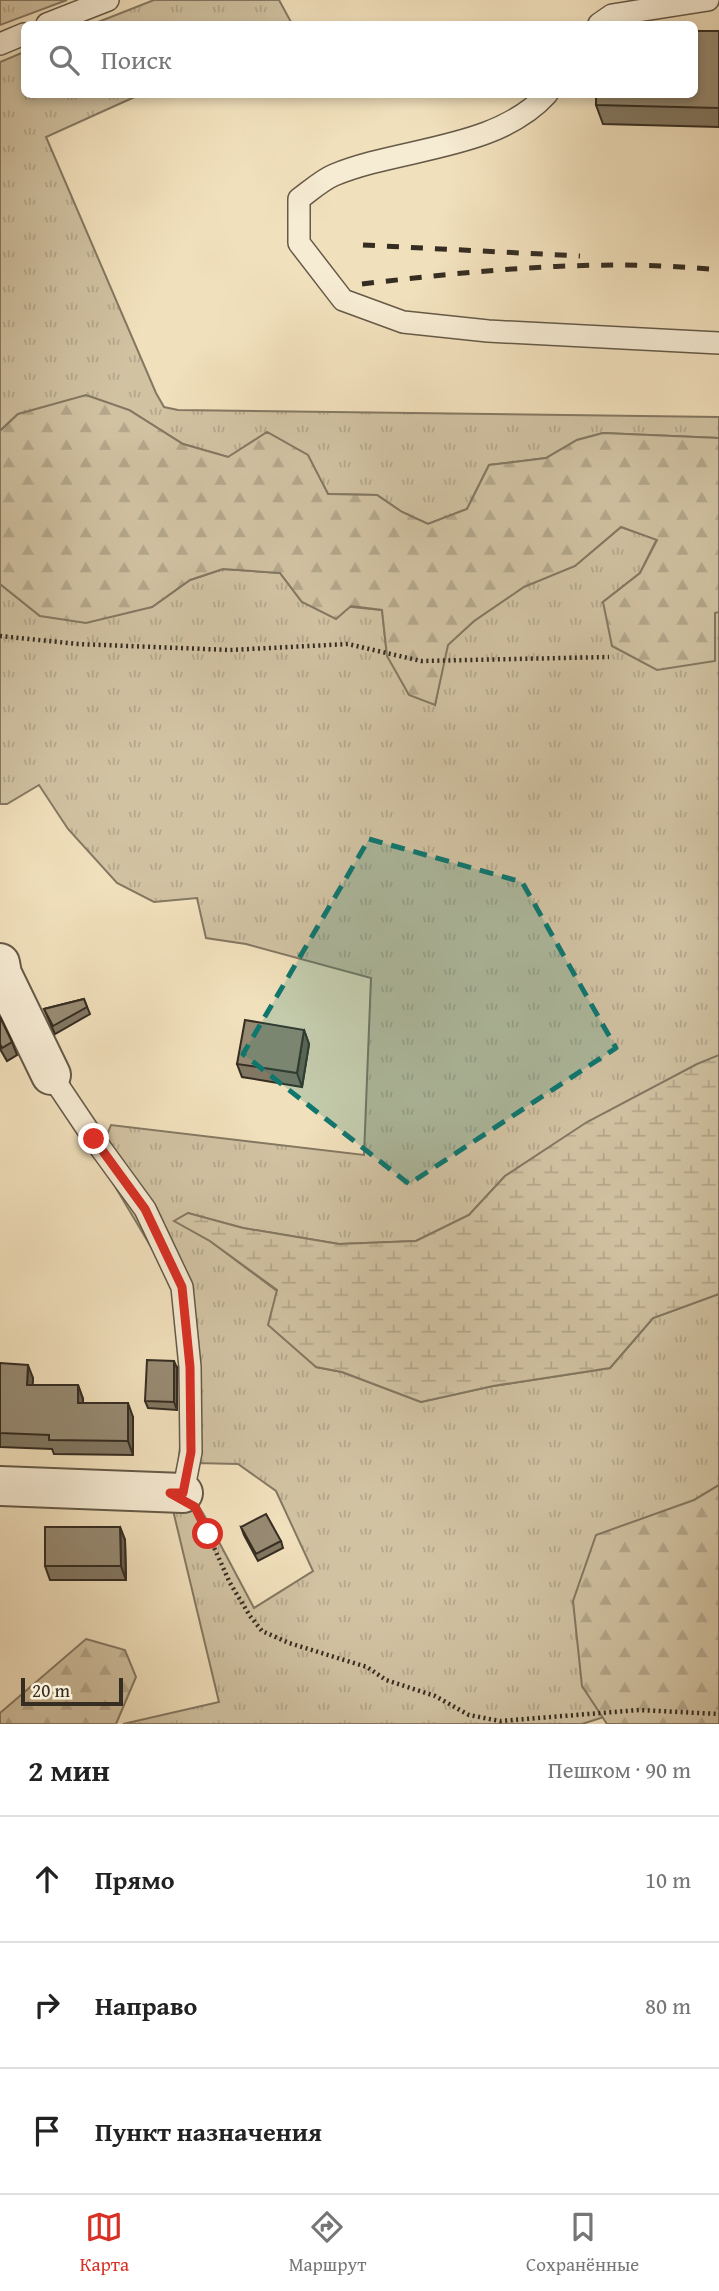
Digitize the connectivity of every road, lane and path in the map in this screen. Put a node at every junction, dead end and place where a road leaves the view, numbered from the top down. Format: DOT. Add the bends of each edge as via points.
graph roads {
  1 [pos="108,0"];
  2 [pos="708,0"];
  3 [pos="55,21"];
  4 [pos="603,21"];
  5 [pos="21,35"];
  6 [pos="0,44"];
  7 [pos="542,98"];
  8 [pos="719,343"];
  9 [pos="0,636"];
  10 [pos="608,657"];
  11 [pos="0,963"];
  12 [pos="51,1075"];
  13 [pos="0,1486"];
  14 [pos="177,1493"];
  15 [pos="719,1714"];
  1 -- 3 [label="lane"];
  2 -- 4 [label="lane" via="612,15"];
  5 -- 6 [label="lane"];
  7 -- 8 [label="lane" via="511,123 332,176 299,199 299,243 343,300 403,321 488,331"];
  9 -- 10 [label="path" via="230,650 348,644 421,661"];
  11 -- 12 [label="street"];
  12 -- 14 [label="lane" via="145,1209 182,1287 190,1367 191,1452"];
  13 -- 14 [label="street"];
  14 -- 15 [label="path" via="195,1507 250,1616 262,1631 289,1643 368,1667 469,1715 500,1721 639,1710"];
}
